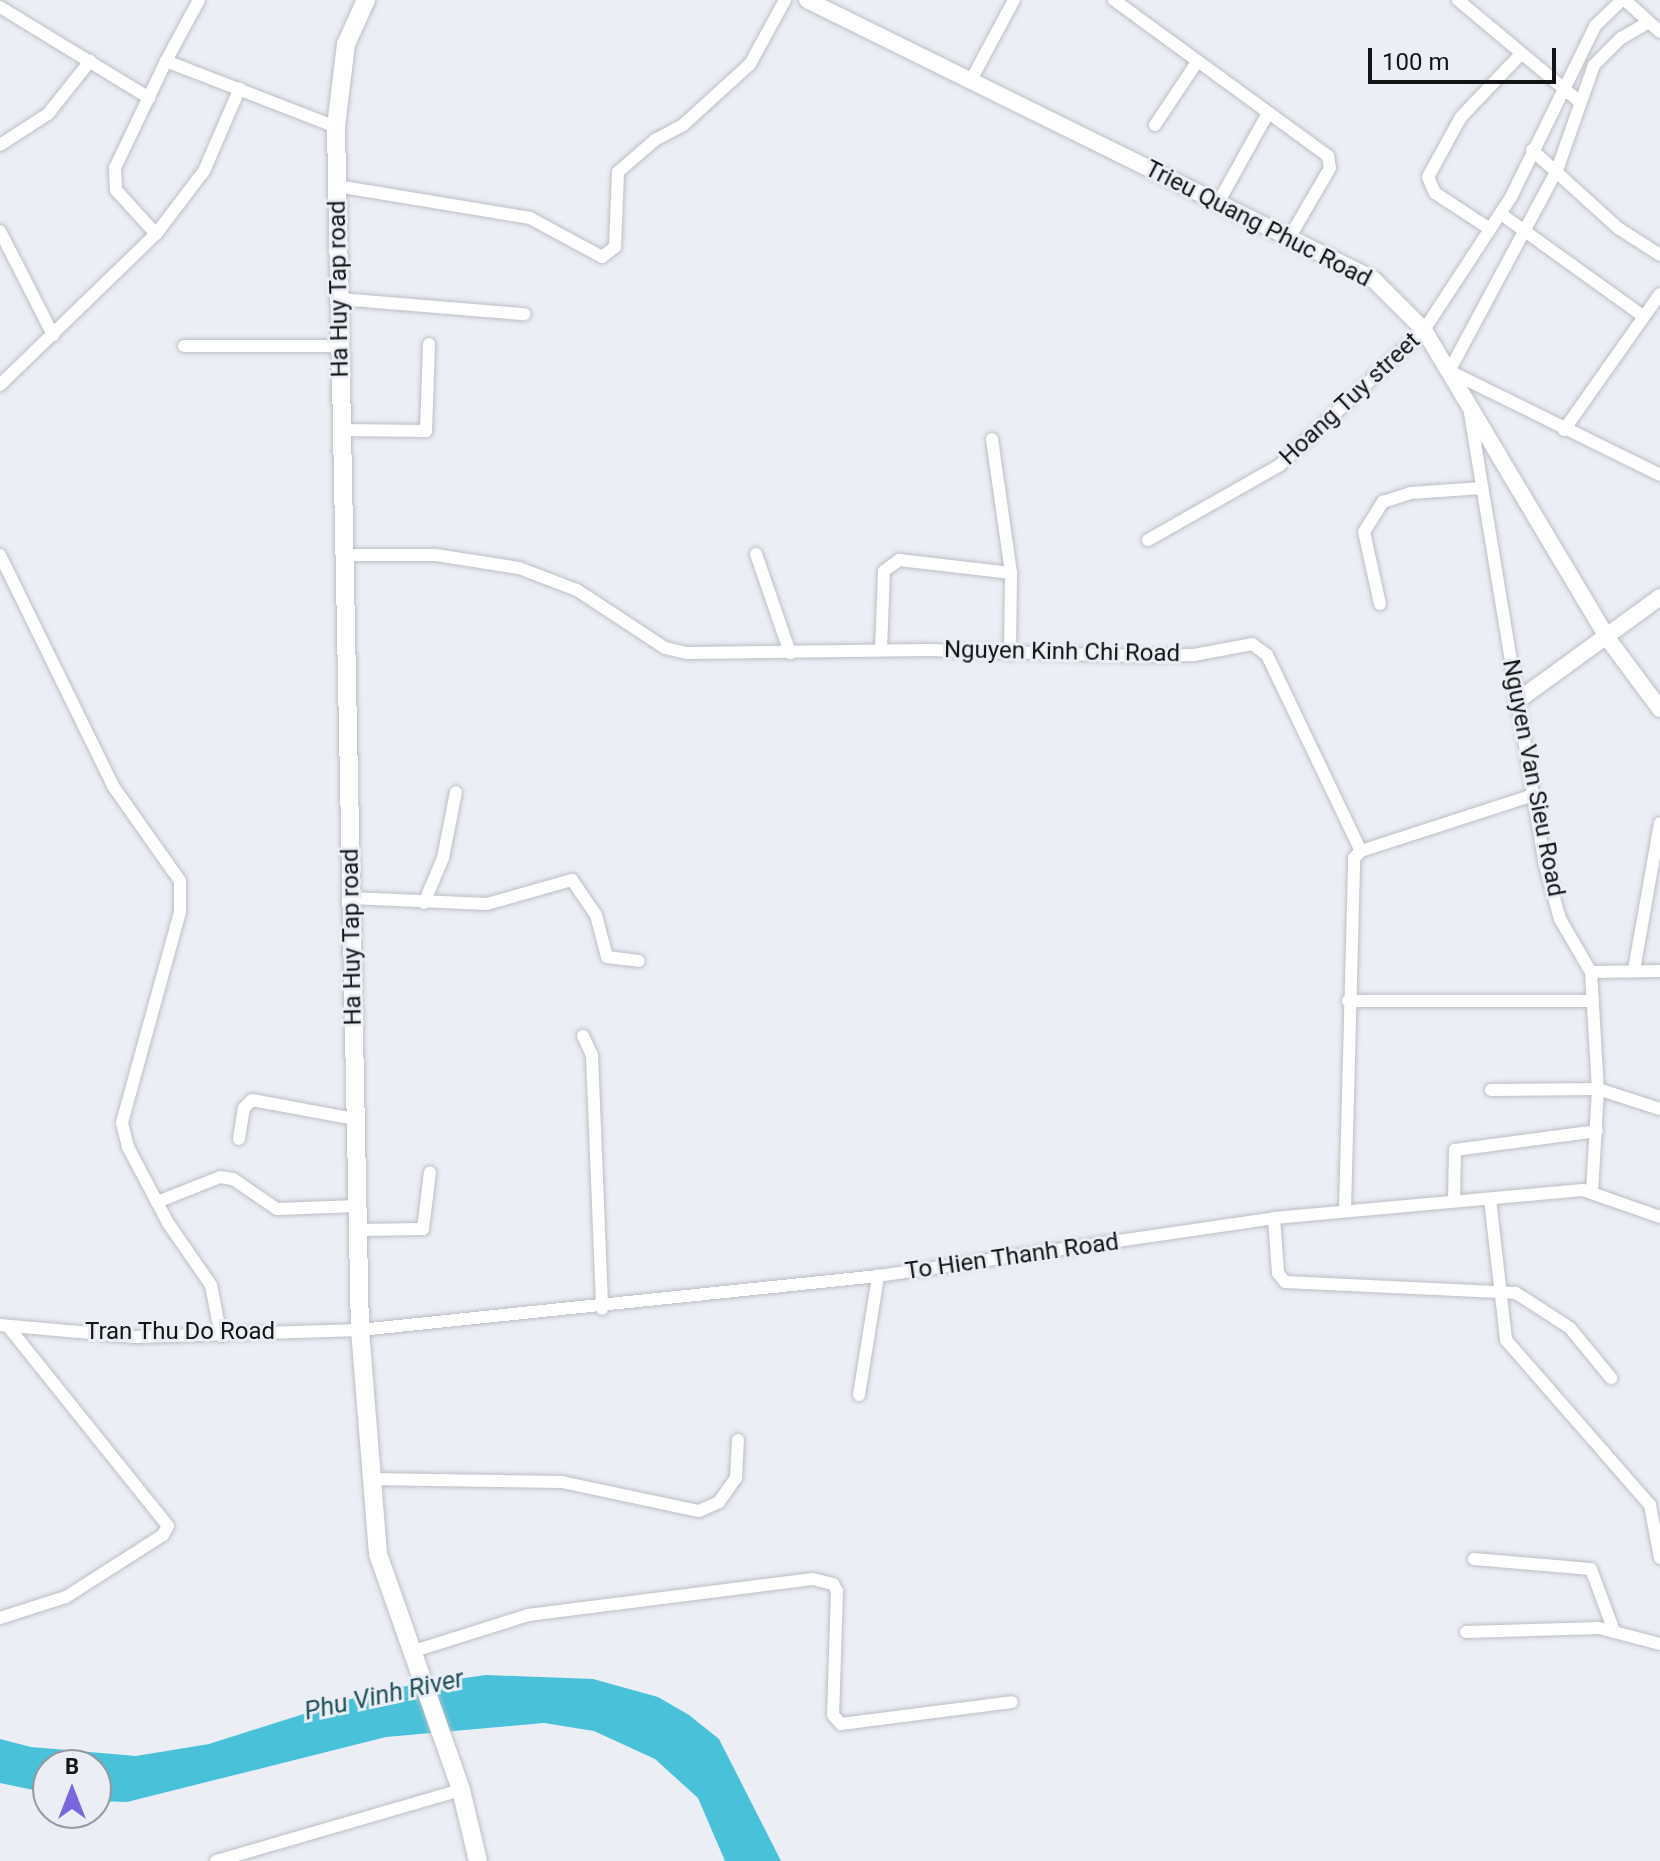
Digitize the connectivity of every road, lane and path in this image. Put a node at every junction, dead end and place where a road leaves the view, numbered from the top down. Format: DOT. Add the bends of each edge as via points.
graph roads {
  1 [pos="199,0"];
  2 [pos="366,0"];
  3 [pos="785,0"];
  4 [pos="807,0"];
  5 [pos="1014,0"];
  6 [pos="1114,0"];
  7 [pos="1458,0"];
  8 [pos="1624,0"];
  9 [pos="0,7"];
  10 [pos="1649,22"];
  11 [pos="1660,32"];
  12 [pos="1520,55"];
  13 [pos="90,61"];
  14 [pos="166,61"];
  15 [pos="1197,62"];
  16 [pos="970,82"];
  17 [pos="240,88"];
  18 [pos="1560,90"];
  19 [pos="149,98"];
  20 [pos="1579,101"];
  21 [pos="1268,113"];
  22 [pos="1155,125"];
  23 [pos="336,127"];
  24 [pos="0,145"];
  25 [pos="1532,150"];
  26 [pos="1557,170"];
  27 [pos="337,186"];
  28 [pos="1218,203"];
  29 [pos="1501,214"];
  30 [pos="1490,229"];
  31 [pos="1524,230"];
  32 [pos="0,231"];
  33 [pos="156,234"];
  34 [pos="1288,240"];
  35 [pos="1660,255"];
  36 [pos="1660,294"];
  37 [pos="340,299"];
  38 [pos="524,314"];
  39 [pos="1643,316"];
  40 [pos="1424,330"];
  41 [pos="53,335"];
  42 [pos="429,344"];
  43 [pos="184,346"];
  44 [pos="340,346"];
  45 [pos="1449,371"];
  46 [pos="0,385"];
  47 [pos="1469,406"];
  48 [pos="342,430"];
  49 [pos="1564,430"];
  50 [pos="992,439"];
  51 [pos="1658,471"];
  52 [pos="1482,488"];
  53 [pos="1148,540"];
  54 [pos="756,554"];
  55 [pos="0,555"];
  56 [pos="343,555"];
  57 [pos="1011,573"];
  58 [pos="1660,597"];
  59 [pos="1380,604"];
  60 [pos="1608,639"];
  61 [pos="881,650"];
  62 [pos="790,653"];
  63 [pos="1010,654"];
  64 [pos="1517,701"];
  65 [pos="1660,709"];
  66 [pos="456,792"];
  67 [pos="1533,795"];
  68 [pos="1660,823"];
  69 [pos="1361,851"];
  70 [pos="351,898"];
  71 [pos="424,903"];
  72 [pos="639,961"];
  73 [pos="1634,970"];
  74 [pos="1660,971"];
  75 [pos="1591,972"];
  76 [pos="1348,1001"];
  77 [pos="1593,1001"];
  78 [pos="583,1036"];
  79 [pos="1598,1089"];
  80 [pos="1491,1090"];
  81 [pos="1660,1109"];
  82 [pos="355,1119"];
  83 [pos="1597,1131"];
  84 [pos="239,1139"];
  85 [pos="430,1172"];
  86 [pos="1592,1193"];
  87 [pos="1490,1199"];
  88 [pos="1454,1201"];
  89 [pos="157,1202"];
  90 [pos="357,1206"];
  91 [pos="1345,1210"];
  92 [pos="1660,1217"];
  93 [pos="1274,1218"];
  94 [pos="358,1230"];
  95 [pos="878,1276"];
  96 [pos="1497,1288"];
  97 [pos="602,1309"];
  98 [pos="4,1326"];
  99 [pos="360,1330"];
  100 [pos="221,1336"];
  101 [pos="1611,1378"];
  102 [pos="859,1395"];
  103 [pos="738,1440"];
  104 [pos="369,1479"];
  105 [pos="1660,1558"];
  106 [pos="1474,1559"];
  107 [pos="0,1618"];
  108 [pos="1614,1631"];
  109 [pos="1466,1632"];
  110 [pos="1660,1644"];
  111 [pos="411,1652"];
  112 [pos="1012,1702"];
  113 [pos="461,1790"];
  114 [pos="216,1861"];
  115 [pos="478,1861"];
  1 -- 14 [label="street"];
  2 -- 23 [label="main road, Ha Huy Tap road" via="346,44"];
  3 -- 27 [label="street" via="750,64 683,125 655,140 618,172 617,237 613,250 602,257 530,218"];
  4 -- 16 [label="street, Trieu Quang Phuc Road"];
  5 -- 16 [label="street"];
  6 -- 15 [label="street"];
  7 -- 12 [label="street"];
  8 -- 10 [label="street"];
  8 -- 18 [label="street, Hoang Tuy street" via="1595,26"];
  9 -- 13 [label="street"];
  10 -- 11 [label="street"];
  10 -- 20 [label="street" via="1621,38 1594,65"];
  12 -- 18 [label="street"];
  12 -- 30 [label="street" via="1461,117 1428,177 1435,193"];
  13 -- 19 [label="street"];
  13 -- 24 [label="street" via="48,114"];
  14 -- 17 [label="street"];
  14 -- 19 [label="street"];
  15 -- 21 [label="street"];
  15 -- 22 [label="street"];
  16 -- 28 [label="street, Trieu Quang Phuc Road"];
  17 -- 23 [label="street"];
  17 -- 33 [label="street" via="204,171"];
  18 -- 20 [label="street"];
  18 -- 25 [label="street, Hoang Tuy street"];
  19 -- 33 [label="street" via="115,168 116,190"];
  20 -- 26 [label="street"];
  21 -- 28 [label="street"];
  21 -- 34 [label="street" via="1330,162"];
  23 -- 27 [label="main road, Ha Huy Tap road"];
  25 -- 26 [label="street"];
  25 -- 29 [label="street, Hoang Tuy street"];
  26 -- 31 [label="street"];
  26 -- 35 [label="street" via="1618,228"];
  27 -- 37 [label="main road, Ha Huy Tap road"];
  28 -- 34 [label="street, Trieu Quang Phuc Road"];
  29 -- 30 [label="street, Hoang Tuy street"];
  29 -- 31 [label="street"];
  30 -- 40 [label="street, Hoang Tuy street"];
  31 -- 39 [label="street"];
  31 -- 45 [label="street"];
  32 -- 41 [label="street"];
  33 -- 41 [label="street"];
  34 -- 40 [label="street, Trieu Quang Phuc Road" via="1373,279"];
  36 -- 39 [label="street"];
  37 -- 38 [label="street"];
  37 -- 44 [label="main road, Ha Huy Tap road"];
  39 -- 49 [label="street"];
  40 -- 45 [label="street, Trieu Quang Phuc Road"];
  40 -- 53 [label="street, Hoang Tuy street" via="1280,465"];
  41 -- 46 [label="street"];
  42 -- 48 [label="street" via="426,431"];
  43 -- 44 [label="street"];
  44 -- 48 [label="main road, Ha Huy Tap road"];
  45 -- 47 [label="street, Trieu Quang Phuc Road"];
  45 -- 49 [label="street"];
  47 -- 52 [label="street, Nguyen Van Sieu Road"];
  47 -- 60 [label="street, Trieu Quang Phuc Road"];
  48 -- 56 [label="main road, Ha Huy Tap road"];
  49 -- 51 [label="street"];
  50 -- 57 [label="street"];
  52 -- 59 [label="street" via="1410,493 1383,502 1364,532"];
  52 -- 64 [label="street, Nguyen Van Sieu Road"];
  54 -- 62 [label="street"];
  55 -- 89 [label="street" via="113,786 180,881 180,912 123,1114 128,1147"];
  56 -- 62 [label="street, Nguyen Kinh Chi Road" via="436,555 495,563 577,590 675,651"];
  56 -- 70 [label="main road, Ha Huy Tap road"];
  57 -- 61 [label="street" via="942,561 893,562 883,577"];
  57 -- 63 [label="street"];
  58 -- 60 [label="street"];
  60 -- 64 [label="street"];
  60 -- 65 [label="street, Trieu Quang Phuc Road"];
  61 -- 62 [label="street, Nguyen Kinh Chi Road"];
  61 -- 63 [label="street, Nguyen Kinh Chi Road"];
  63 -- 69 [label="street, Nguyen Kinh Chi Road" via="1153,656 1261,648"];
  64 -- 67 [label="street, Nguyen Van Sieu Road"];
  66 -- 71 [label="street" via="443,858"];
  67 -- 69 [label="street"];
  67 -- 75 [label="street, Nguyen Van Sieu Road" via="1560,919"];
  68 -- 73 [label="street"];
  69 -- 76 [label="street" via="1351,864"];
  70 -- 71 [label="street"];
  70 -- 82 [label="main road, Ha Huy Tap road"];
  71 -- 72 [label="street" via="498,902 572,880 596,915 607,957"];
  73 -- 74 [label="street"];
  73 -- 75 [label="street"];
  75 -- 77 [label="street, Nguyen Van Sieu Road"];
  76 -- 77 [label="street"];
  76 -- 91 [label="street"];
  77 -- 79 [label="street, Nguyen Van Sieu Road"];
  78 -- 97 [label="street" via="592,1055"];
  79 -- 80 [label="street"];
  79 -- 81 [label="street"];
  79 -- 83 [label="street, Nguyen Van Sieu Road"];
  82 -- 84 [label="street" via="252,1100 244,1108"];
  82 -- 90 [label="main road, Ha Huy Tap road"];
  83 -- 86 [label="street, Nguyen Van Sieu Road"];
  83 -- 88 [label="street" via="1455,1150"];
  85 -- 94 [label="street" via="423,1229"];
  86 -- 87 [label="street, To Hien Thanh Road"];
  86 -- 92 [label="street, To Hien Thanh Road"];
  87 -- 88 [label="street, To Hien Thanh Road"];
  87 -- 96 [label="street"];
  88 -- 91 [label="street, To Hien Thanh Road"];
  89 -- 90 [label="street" via="220,1177 233,1179 277,1209"];
  89 -- 100 [label="street" via="211,1285"];
  90 -- 94 [label="main road, Ha Huy Tap road"];
  91 -- 93 [label="street, To Hien Thanh Road"];
  93 -- 95 [label="street, To Hien Thanh Road"];
  93 -- 96 [label="street" via="1278,1273 1285,1282"];
  94 -- 99 [label="main road, Ha Huy Tap road"];
  95 -- 97 [label="street, To Hien Thanh Road"];
  95 -- 102 [label="street"];
  96 -- 101 [label="street" via="1535,1303 1570,1328"];
  96 -- 105 [label="street" via="1510,1347 1650,1505"];
  97 -- 99 [label="street, To Hien Thanh Road"];
  98 -- 100 [label="street, Tran Thu Do Road" via="135,1337"];
  98 -- 107 [label="street" via="168,1526 163,1535 66,1597"];
  99 -- 100 [label="street, Tran Thu Do Road"];
  99 -- 104 [label="main road, Ha Huy Tap road"];
  103 -- 104 [label="street" via="736,1478 719,1502 699,1511 562,1482"];
  104 -- 111 [label="main road, Ha Huy Tap road" via="378,1554"];
  106 -- 108 [label="street" via="1591,1569"];
  108 -- 109 [label="street" via="1554,1627"];
  108 -- 110 [label="street"];
  111 -- 112 [label="street" via="528,1615 813,1579 833,1584 837,1591 833,1715 841,1724"];
  111 -- 113 [label="main road, Ha Huy Tap road"];
  113 -- 114 [label="street"];
  113 -- 115 [label="main road, Ha Huy Tap road"];
}
